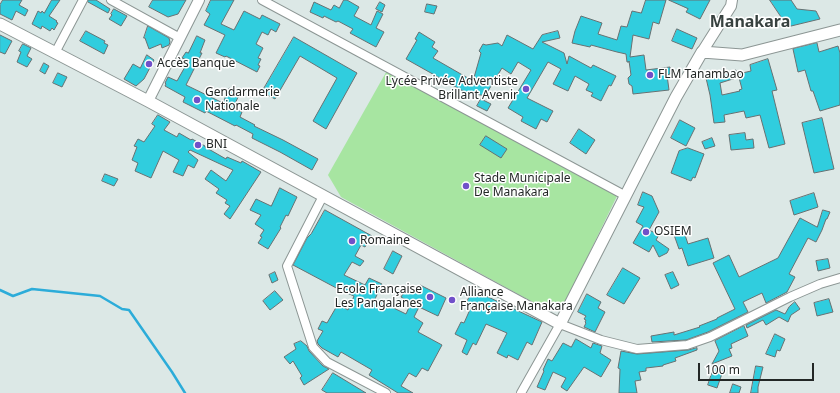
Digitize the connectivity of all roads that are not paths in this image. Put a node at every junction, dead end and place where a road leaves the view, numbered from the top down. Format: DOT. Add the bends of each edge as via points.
graph roads {
  1 [pos="83,0"];
  2 [pos="110,0"];
  3 [pos="200,0"];
  4 [pos="262,0"];
  5 [pos="732,0"];
  6 [pos="0,24"];
  7 [pos="840,30"];
  8 [pos="180,38"];
  9 [pos="702,52"];
  10 [pos="55,53"];
  11 [pos="148,101"];
  12 [pos="323,196"];
  13 [pos="626,196"];
  14 [pos="840,278"];
  15 [pos="560,324"];
  16 [pos="386,393"];
  17 [pos="521,393"];
  1 -- 10 [label="street"];
  2 -- 8 [label="street"];
  3 -- 8 [label="street"];
  4 -- 13 [label="street"];
  5 -- 9 [label="street"];
  6 -- 10 [label="main road"];
  7 -- 9 [label="main road" via="742,56"];
  8 -- 11 [label="street"];
  9 -- 13 [label="main road"];
  10 -- 11 [label="main road"];
  11 -- 12 [label="main road"];
  12 -- 15 [label="main road"];
  12 -- 16 [label="street" via="287,266 313,347 327,362"];
  13 -- 15 [label="main road"];
  14 -- 15 [label="street" via="790,297 710,337 687,345 637,349 601,340"];
  15 -- 17 [label="street"];
}
